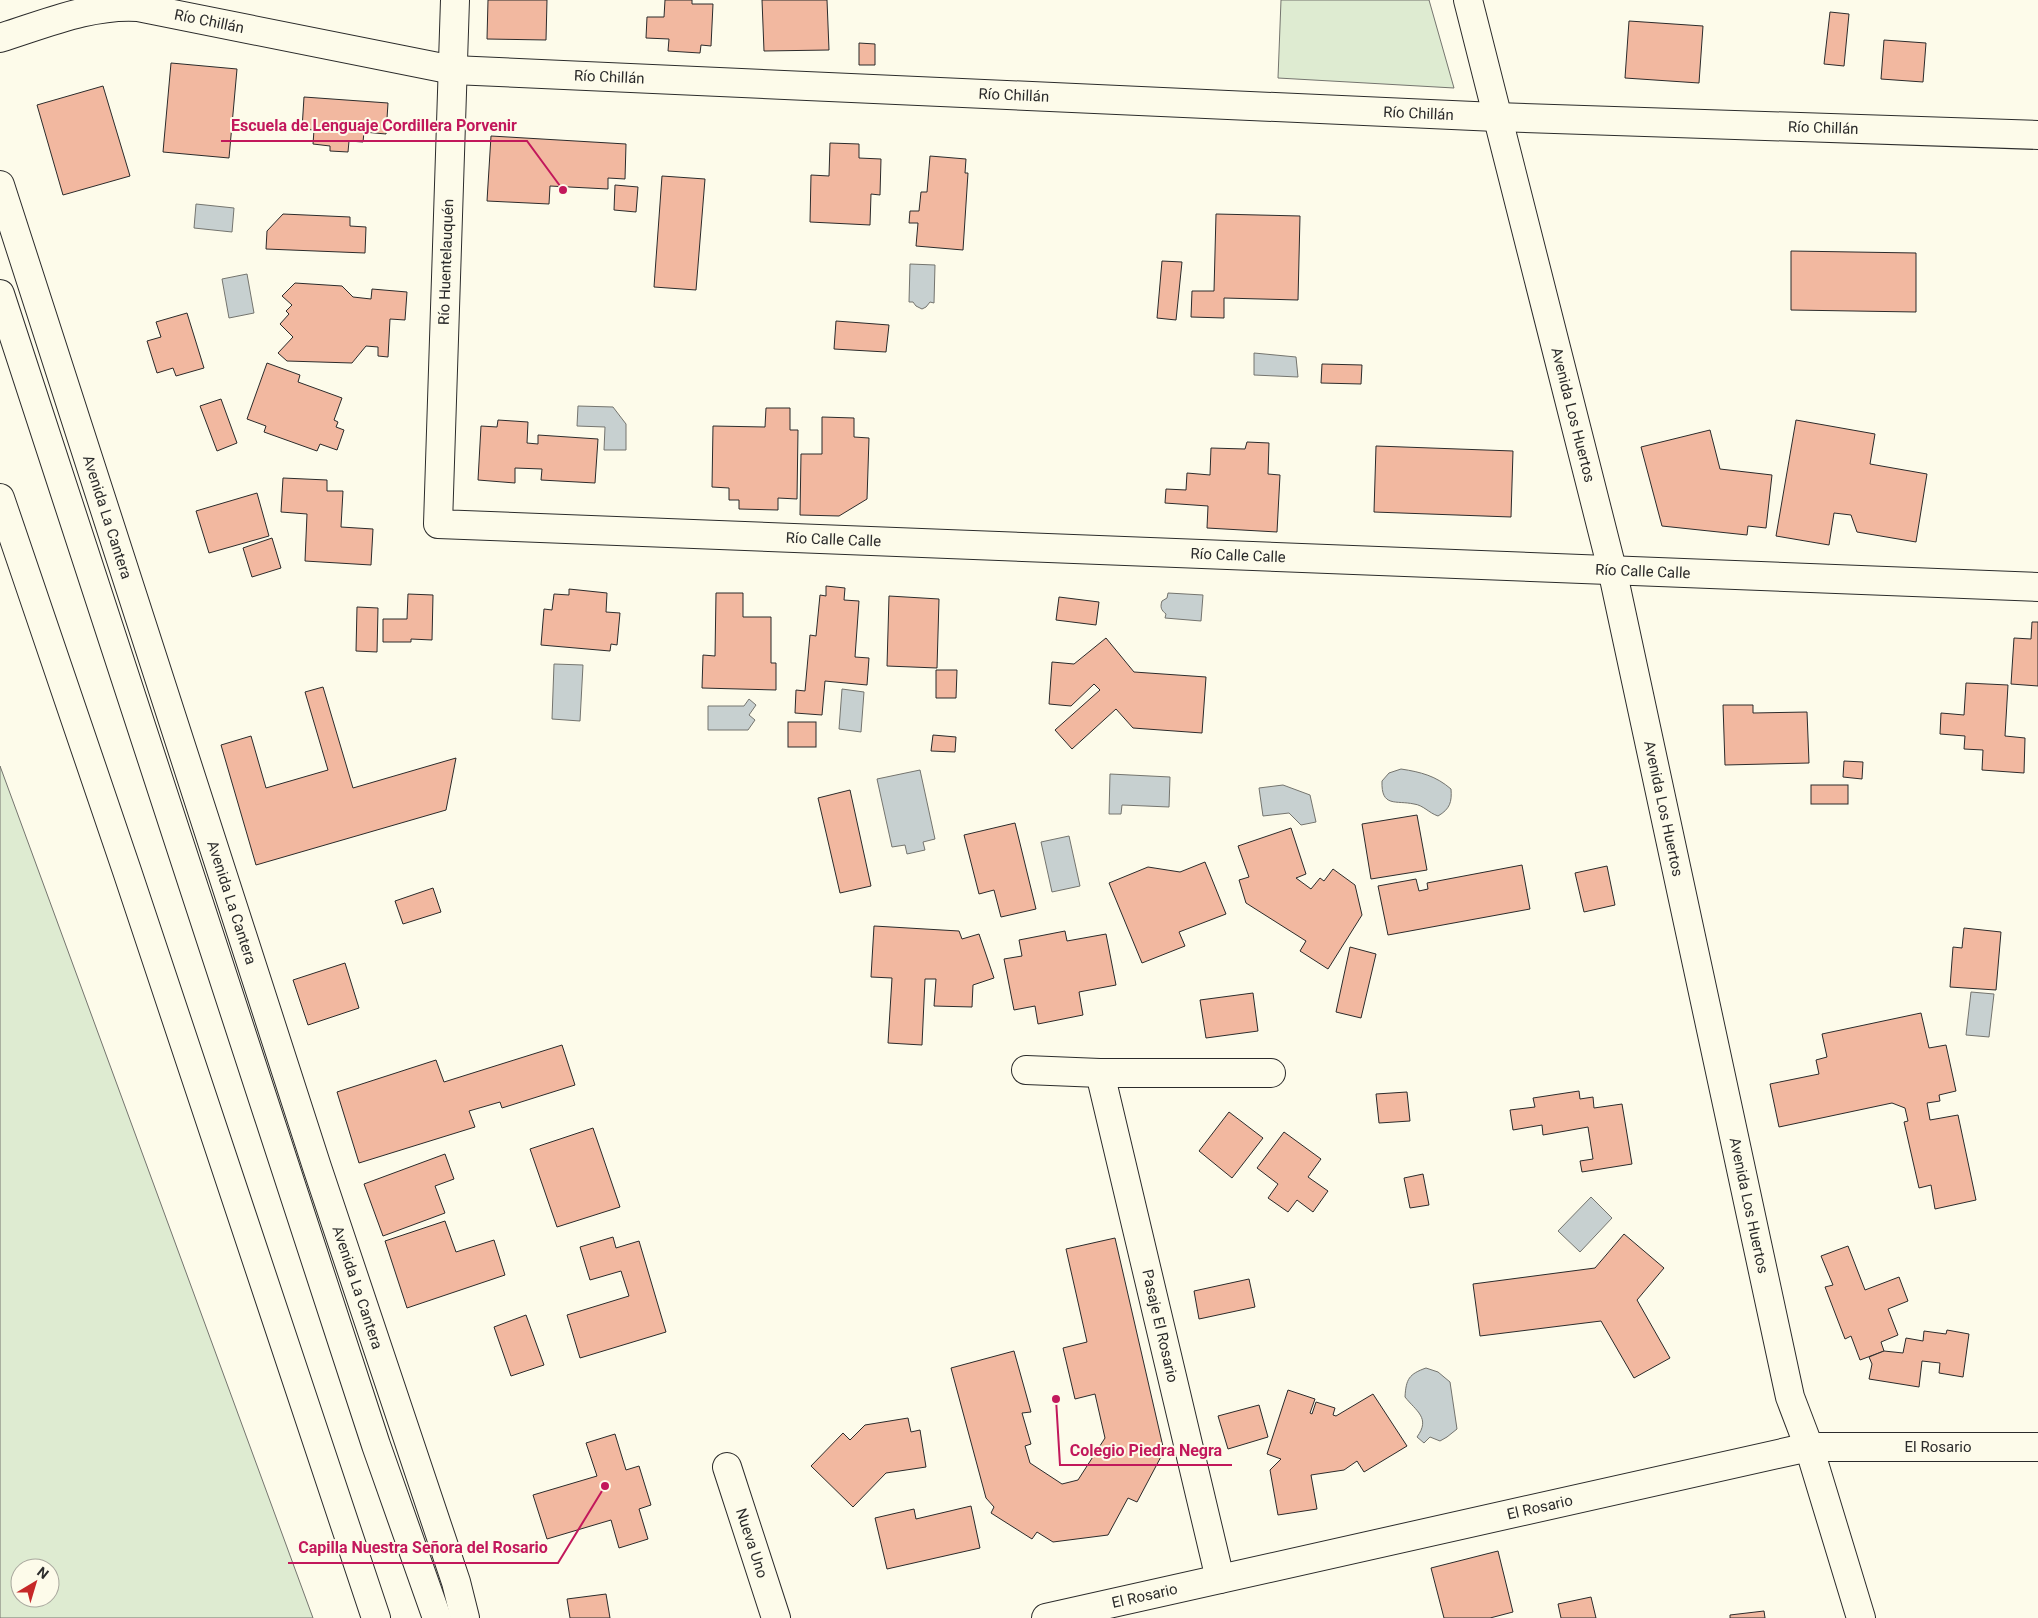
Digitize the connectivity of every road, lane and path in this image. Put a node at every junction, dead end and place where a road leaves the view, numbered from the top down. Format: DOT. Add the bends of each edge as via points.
graph roads {
  1 [pos="455,0"];
  2 [pos="1468,0"];
  3 [pos="0,38"];
  4 [pos="453,70"];
  5 [pos="1496,117"];
  6 [pos="2038,135"];
  7 [pos="0,185"];
  8 [pos="0,294"];
  9 [pos="0,498"];
  10 [pos="438,524"];
  11 [pos="1612,569"];
  12 [pos="2038,588"];
  13 [pos="1026,1070"];
  14 [pos="1100,1073"];
  15 [pos="1271,1074"];
  16 [pos="1809,1447"];
  17 [pos="2038,1447"];
  18 [pos="727,1467"];
  19 [pos="1220,1579"];
  20 [pos="376,1618"];
  21 [pos="437,1618"];
  22 [pos="465,1618"];
  23 [pos="776,1618"];
  24 [pos="1046,1618"];
  25 [pos="1860,1618"];
  1 -- 4 [label="main road, Río Huentelauquén"];
  2 -- 5 [label="main road, Avenida Los Huertos"];
  3 -- 4 [label="main road, Río Chillán" via="94,9 132,6"];
  4 -- 5 [label="main road, Río Chillán"];
  4 -- 10 [label="main road, Río Huentelauquén"];
  5 -- 6 [label="main road, Río Chillán"];
  5 -- 11 [label="main road, Avenida Los Huertos"];
  7 -- 22 [label="main road, Avenida La Cantera" via="317,1168 456,1582"];
  8 -- 21 [label="main road, Avenida La Cantera" via="373,1436"];
  9 -- 20 [label="main road"];
  10 -- 11 [label="main road, Río Calle Calle"];
  11 -- 12 [label="main road, Río Calle Calle"];
  11 -- 16 [label="main road, Avenida Los Huertos" via="1790,1397"];
  13 -- 14 [label="main road"];
  14 -- 15 [label="main road"];
  14 -- 19 [label="main road, Pasaje El Rosario"];
  16 -- 17 [label="main road, El Rosario"];
  16 -- 19 [label="main road, El Rosario"];
  16 -- 25 [label="main road, Avenida Los Huertos"];
  18 -- 23 [label="main road, Nueva Uno"];
  19 -- 24 [label="main road, El Rosario"];
}
